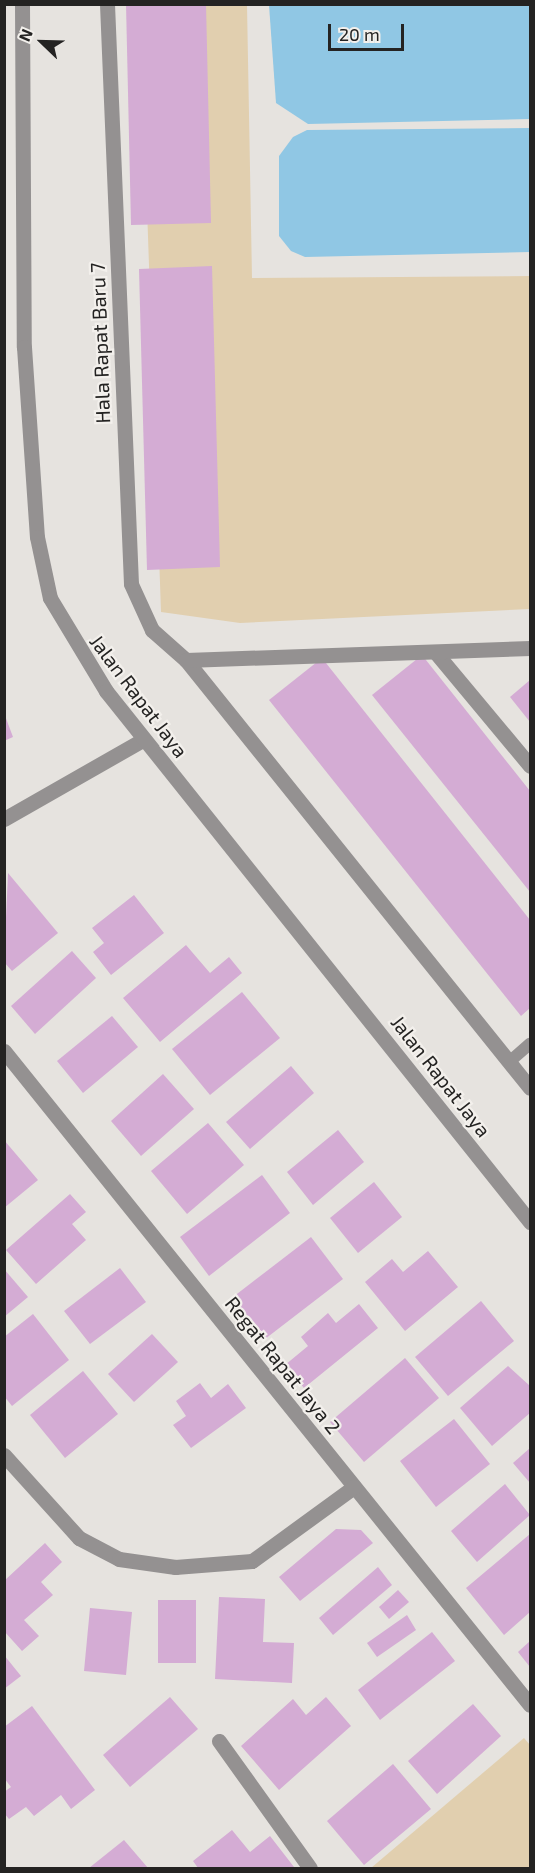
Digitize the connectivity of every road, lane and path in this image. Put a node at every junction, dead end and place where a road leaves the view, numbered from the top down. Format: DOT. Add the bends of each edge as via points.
graph roads {
  1 [pos="22,4"];
  2 [pos="107,4"];
  3 [pos="531,648"];
  4 [pos="436,653"];
  5 [pos="186,660"];
  6 [pos="144,739"];
  7 [pos="531,766"];
  8 [pos="4,819"];
  9 [pos="531,1044"];
  10 [pos="4,1051"];
  11 [pos="509,1062"];
  12 [pos="531,1088"];
  13 [pos="531,1222"];
  14 [pos="4,1455"];
  15 [pos="354,1487"];
  16 [pos="531,1705"];
  17 [pos="219,1741"];
  18 [pos="310,1869"];
  1 -- 6 [label="street, Jalan Rapat Jaya" via="24,347 37,537 50,598 72,643"];
  2 -- 5 [label="street, Hala Rapat Baru 7" via="131,584 152,630"];
  3 -- 4 [label="street"];
  4 -- 5 [label="street"];
  4 -- 7 [label="street"];
  5 -- 11 [label="street"];
  6 -- 8 [label="street"];
  6 -- 13 [label="street, Jalan Rapat Jaya"];
  9 -- 11 [label="lane"];
  10 -- 15 [label="street, Regat Rapat Jaya 2"];
  11 -- 12 [label="street"];
  14 -- 15 [label="street" via="79,1538 119,1559 175,1567 252,1561"];
  15 -- 16 [label="street, Regat Rapat Jaya 2"];
  17 -- 18 [label="street"];
}
